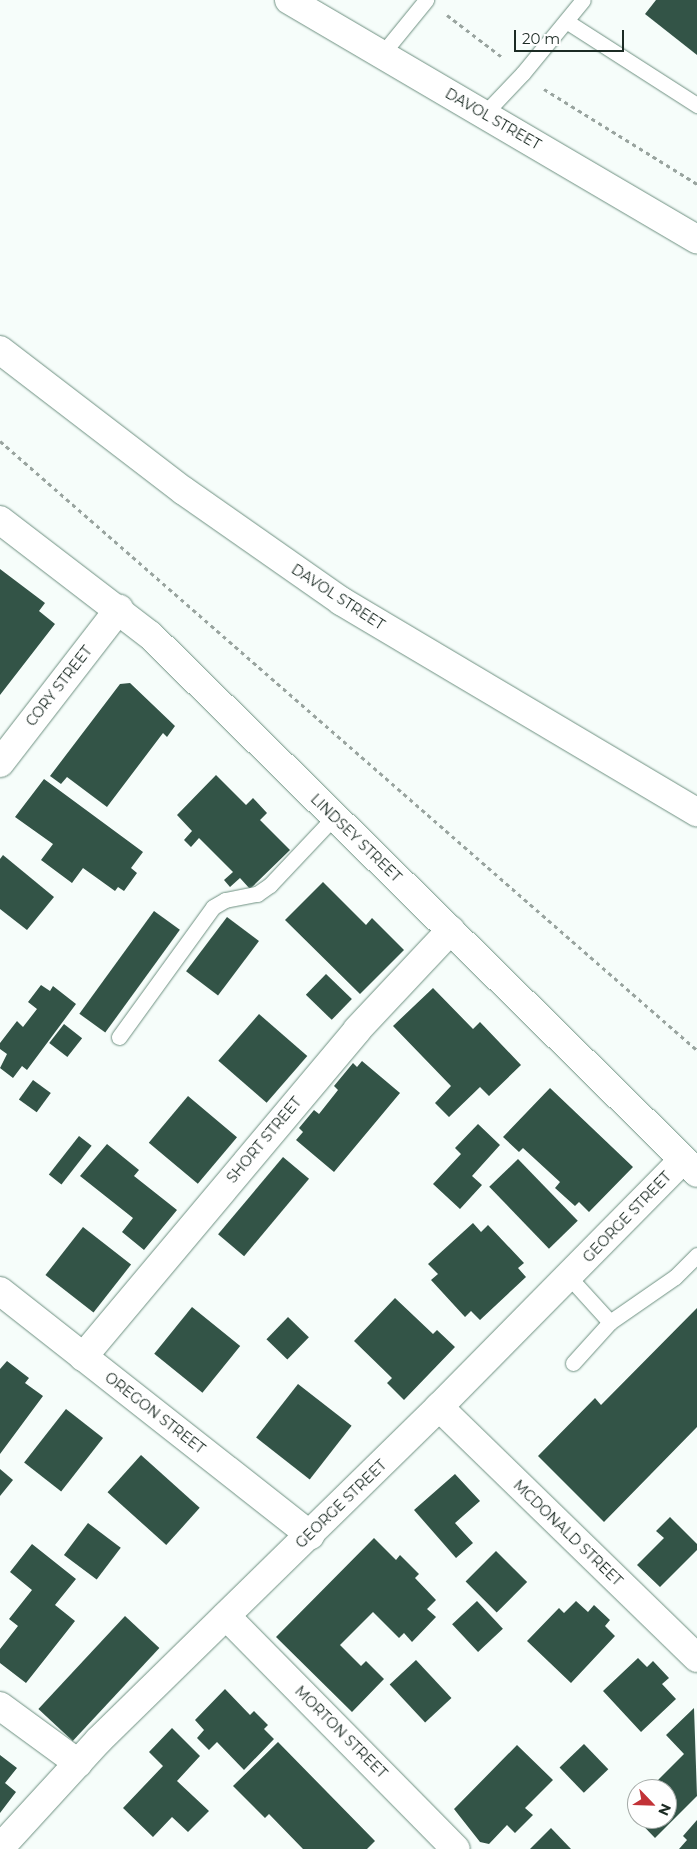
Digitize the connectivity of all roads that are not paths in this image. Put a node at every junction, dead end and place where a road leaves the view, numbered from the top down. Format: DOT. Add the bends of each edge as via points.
graph roads {
  1 [pos="289,0"];
  2 [pos="426,0"];
  3 [pos="582,0"];
  4 [pos="566,21"];
  5 [pos="382,54"];
  6 [pos="697,105"];
  7 [pos="485,114"];
  8 [pos="697,239"];
  9 [pos="0,350"];
  10 [pos="0,520"];
  11 [pos="119,609"];
  12 [pos="0,763"];
  13 [pos="697,812"];
  14 [pos="334,816"];
  15 [pos="451,930"];
  16 [pos="119,1037"];
  17 [pos="690,1167"];
  18 [pos="697,1255"];
  19 [pos="569,1277"];
  20 [pos="0,1291"];
  21 [pos="610,1322"];
  22 [pos="83,1357"];
  23 [pos="573,1363"];
  24 [pos="439,1407"];
  25 [pos="310,1534"];
  26 [pos="226,1616"];
  27 [pos="697,1658"];
  28 [pos="0,1706"];
  29 [pos="78,1763"];
  30 [pos="0,1848"];
  31 [pos="456,1849"];
  1 -- 5 [label="main road, DAVOL STREET"];
  2 -- 5 [label="lane"];
  3 -- 4 [label="lane"];
  4 -- 6 [label="lane"];
  4 -- 7 [label="lane"];
  5 -- 7 [label="main road, DAVOL STREET"];
  7 -- 8 [label="main road, DAVOL STREET"];
  9 -- 13 [label="main road, DAVOL STREET" via="184,491 341,601"];
  10 -- 11 [label="main road, LINDSEY STREET"];
  11 -- 12 [label="main road, CORY STREET"];
  11 -- 14 [label="main road, LINDSEY STREET" via="150,635"];
  14 -- 15 [label="main road, LINDSEY STREET"];
  14 -- 16 [label="lane" via="270,885 257,894 225,900 213,907"];
  15 -- 17 [label="main road, LINDSEY STREET"];
  15 -- 22 [label="main road, SHORT STREET" via="326,1067"];
  17 -- 19 [label="main road, GEORGE STREET"];
  18 -- 21 [label="lane" via="674,1277"];
  19 -- 21 [label="lane"];
  19 -- 24 [label="main road, GEORGE STREET"];
  20 -- 22 [label="main road, OREGON STREET"];
  21 -- 23 [label="lane"];
  22 -- 25 [label="main road, OREGON STREET"];
  24 -- 25 [label="main road, GEORGE STREET"];
  24 -- 27 [label="main road, MCDONALD STREET"];
  25 -- 26 [label="main road, GEORGE STREET"];
  26 -- 29 [label="main road, GEORGE STREET"];
  26 -- 31 [label="main road, MORTON STREET"];
  28 -- 29 [label="main road"];
  29 -- 30 [label="main road, GEORGE STREET"];
}
